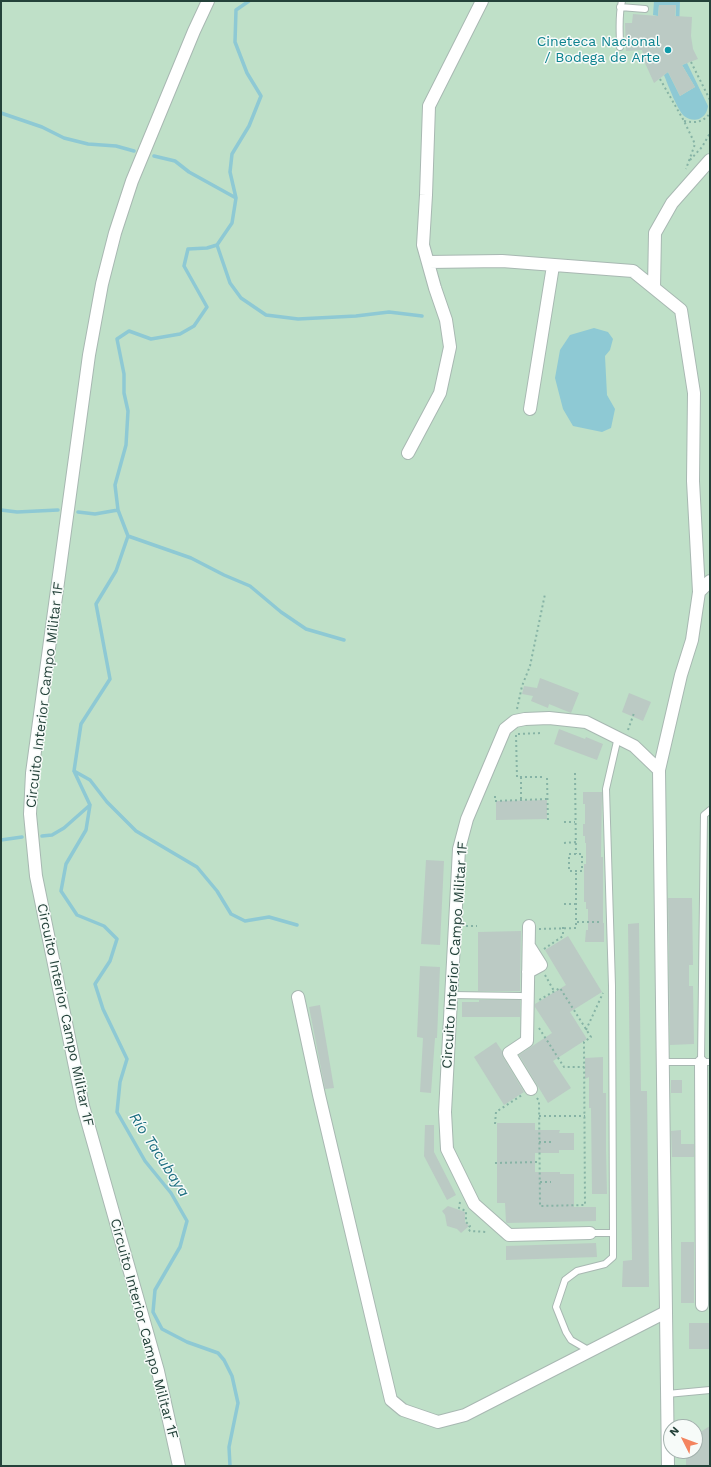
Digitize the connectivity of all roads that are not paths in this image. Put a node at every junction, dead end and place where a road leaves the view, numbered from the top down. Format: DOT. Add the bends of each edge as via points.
graph roads {
  1 [pos="208,1"];
  2 [pos="482,1"];
  3 [pos="621,4"];
  4 [pos="645,9"];
  5 [pos="620,48"];
  6 [pos="710,160"];
  7 [pos="428,262"];
  8 [pos="553,266"];
  9 [pos="654,288"];
  10 [pos="530,409"];
  11 [pos="408,453"];
  12 [pos="710,581"];
  13 [pos="699,592"];
  14 [pos="622,735"];
  15 [pos="659,770"];
  16 [pos="710,810"];
  17 [pos="707,882"];
  18 [pos="529,927"];
  19 [pos="534,956"];
  20 [pos="702,960"];
  21 [pos="710,960"];
  22 [pos="528,972"];
  23 [pos="451,995"];
  24 [pos="521,996"];
  25 [pos="298,997"];
  26 [pos="663,1062"];
  27 [pos="705,1062"];
  28 [pos="531,1089"];
  29 [pos="590,1233"];
  30 [pos="613,1233"];
  31 [pos="706,1272"];
  32 [pos="702,1305"];
  33 [pos="666,1312"];
  34 [pos="590,1351"];
  35 [pos="710,1390"];
  36 [pos="667,1394"];
  37 [pos="179,1466"];
  38 [pos="668,1466"];
  1 -- 37 [label="street, Circuito Interior Campo Militar 1F" via="132,181 102,284 89,355 32,773 30,814 36,876 83,1106 158,1371"];
  2 -- 7 [label="street" via="428,106 423,245"];
  3 -- 4 [label="lane"];
  3 -- 5 [label="lane"];
  6 -- 9 [label="street" via="672,203 655,233"];
  7 -- 8 [label="street" via="502,261"];
  7 -- 11 [label="street" via="446,320 450,347 440,393"];
  8 -- 9 [label="street" via="633,271"];
  8 -- 10 [label="street"];
  9 -- 13 [label="street" via="681,310 694,393 694,481"];
  12 -- 13 [label="street"];
  13 -- 15 [label="street" via="692,640 681,675"];
  14 -- 15 [label="street, Circuito Interior Campo Militar 1F"];
  14 -- 23 [label="street, Circuito Interior Campo Militar 1F" via="586,722 549,718 514,721 505,729 467,818 459,849"];
  14 -- 30 [label="lane" via="606,789 612,986"];
  15 -- 26 [label="street"];
  16 -- 17 [label="lane" via="704,815"];
  17 -- 20 [label="lane"];
  18 -- 19 [label="street"];
  19 -- 22 [label="street"];
  19 -- 22 [label="street"];
  20 -- 21 [label="lane"];
  20 -- 27 [label="lane"];
  22 -- 28 [label="street" via="528,1041 509,1053"];
  23 -- 24 [label="lane"];
  23 -- 29 [label="street, Circuito Interior Campo Militar 1F" via="445,1112 447,1149 474,1204 509,1235"];
  25 -- 34 [label="street" via="391,1400 403,1410 438,1422 465,1415"];
  26 -- 27 [label="lane"];
  26 -- 33 [label="street"];
  27 -- 31 [label="street"];
  29 -- 30 [label="lane"];
  30 -- 34 [label="lane" via="613,1257 605,1264 576,1271 566,1280 556,1307 571,1340"];
  31 -- 32 [label="street"];
  33 -- 34 [label="street"];
  33 -- 36 [label="street"];
  35 -- 36 [label="lane"];
  36 -- 38 [label="street"];
}
